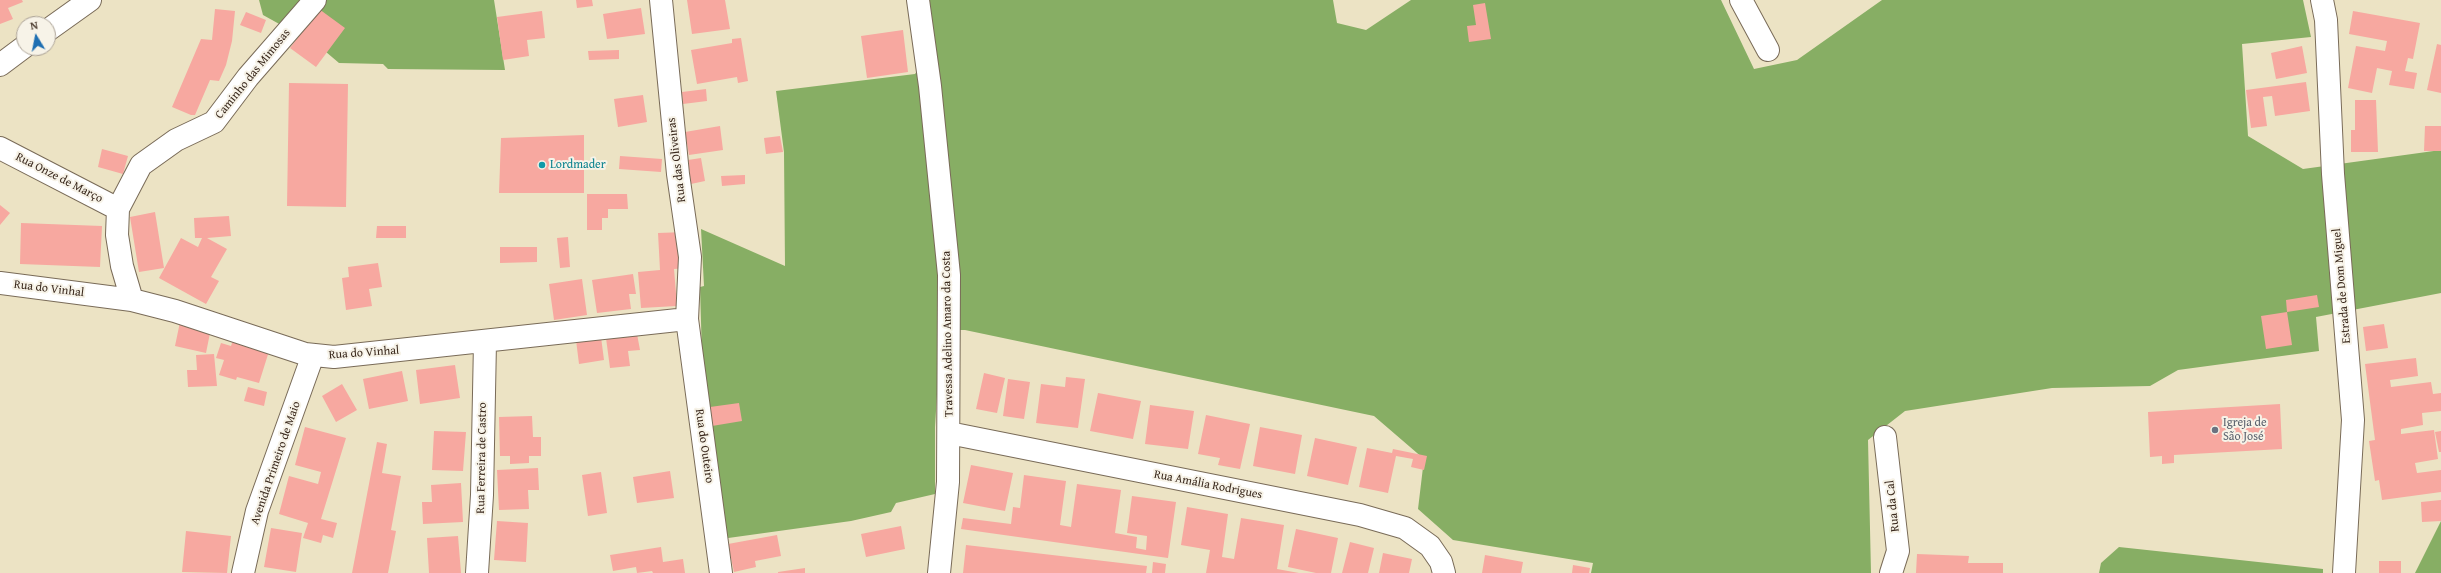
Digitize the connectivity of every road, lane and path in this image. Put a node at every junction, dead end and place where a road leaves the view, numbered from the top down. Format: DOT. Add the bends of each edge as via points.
graph roads {
  1 [pos="90,0"];
  2 [pos="315,0"];
  3 [pos="661,0"];
  4 [pos="918,0"];
  5 [pos="1741,0"];
  6 [pos="2334,0"];
  7 [pos="2324,10"];
  8 [pos="56,24"];
  9 [pos="1768,50"];
  10 [pos="16,54"];
  11 [pos="0,65"];
  12 [pos="0,148"];
  13 [pos="118,209"];
  14 [pos="0,283"];
  15 [pos="132,300"];
  16 [pos="687,319"];
  17 [pos="485,342"];
  18 [pos="313,355"];
  19 [pos="949,433"];
  20 [pos="1885,437"];
  21 [pos="243,573"];
  22 [pos="477,573"];
  23 [pos="721,573"];
  24 [pos="939,573"];
  25 [pos="1444,573"];
  26 [pos="1890,573"];
  27 [pos="2344,573"];
  1 -- 8 [label="street"];
  2 -- 13 [label="street, Caminho das Mimosas" via="248,77 214,122 176,140 141,166"];
  3 -- 16 [label="street, Rua das Oliveiras" via="678,174 690,257"];
  4 -- 19 [label="street, Travessa Adelino Amaro da Costa" via="930,86 949,275"];
  5 -- 9 [label="street"];
  6 -- 7 [label="street"];
  7 -- 27 [label="street, Estrada de Dom Miguel" via="2333,174 2353,420"];
  10 -- 11 [label="street"];
  12 -- 13 [label="street, Rua Onze de Março"];
  13 -- 15 [label="street, Caminho das Mimosas" via="117,235 122,266"];
  14 -- 15 [label="street, Rua do Vinhal"];
  15 -- 18 [label="street, Rua do Vinhal"];
  16 -- 17 [label="street, Rua do Vinhal"];
  16 -- 23 [label="street, Rua do Outeiro"];
  17 -- 18 [label="street, Rua do Vinhal" via="334,357"];
  17 -- 22 [label="street, Rua Ferreira de Castro" via="482,495"];
  18 -- 21 [label="street, Avenida Primeiro de Maio" via="257,511"];
  19 -- 24 [label="street, Travessa Adelino Amaro da Costa" via="948,482"];
  19 -- 25 [label="street, Rua Amália Rodrigues" via="1360,515 1405,528 1430,546 1441,562"];
  20 -- 26 [label="street, Rua da Cal" via="1898,551"];
}
